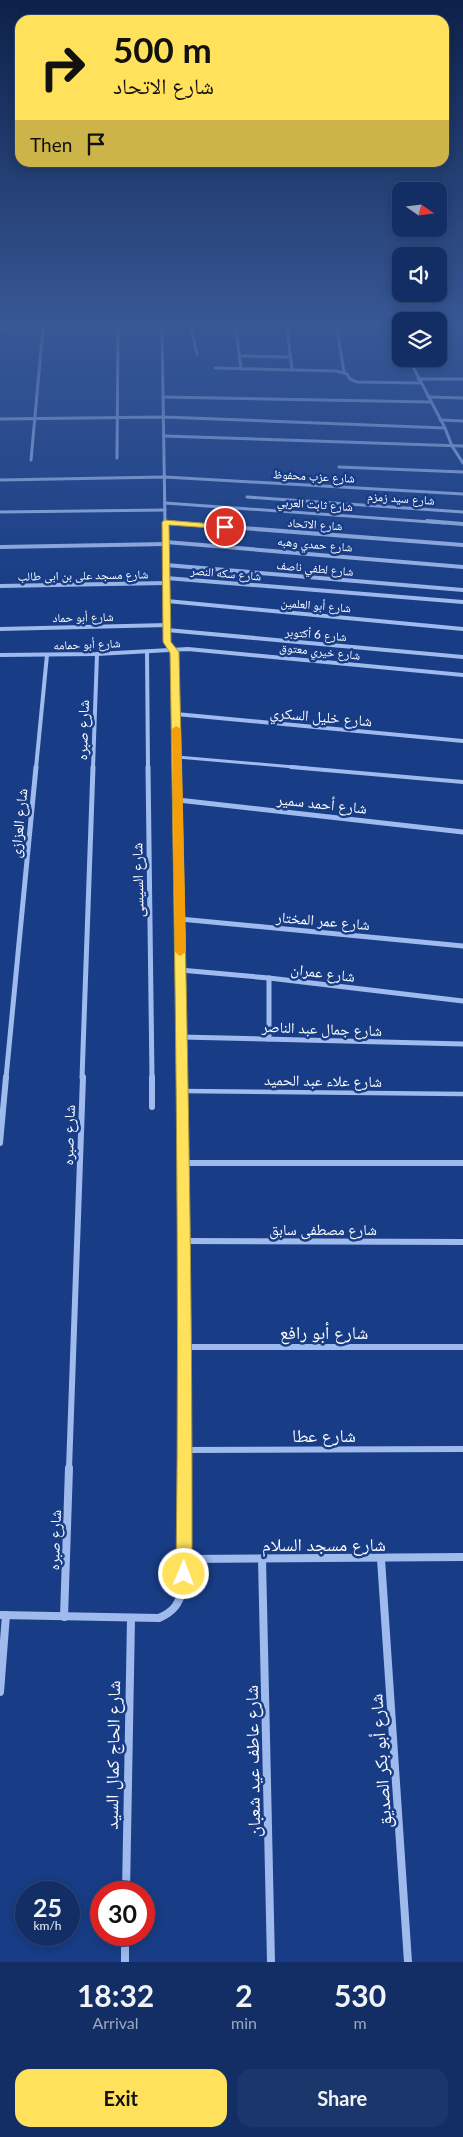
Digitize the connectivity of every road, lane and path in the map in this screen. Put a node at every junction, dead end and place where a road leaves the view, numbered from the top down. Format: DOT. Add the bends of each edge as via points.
graph roads {
  1 [pos="35,420"];
  2 [pos="117,420"];
  3 [pos="164,420"];
  4 [pos="247,420"];
  5 [pos="440,420"];
  6 [pos="463,421"];
  7 [pos="445,428"];
  8 [pos="164,436"];
  9 [pos="452,446"];
  10 [pos="463,446"];
  11 [pos="117,458"];
  12 [pos="31,460"];
  13 [pos="463,463"];
  14 [pos="339,467"];
  15 [pos="463,472"];
  16 [pos="165,477"];
  17 [pos="0,480"];
  18 [pos="463,494"];
  19 [pos="247,498"];
  20 [pos="165,504"];
  21 [pos="165,510"];
  22 [pos="0,512"];
  23 [pos="463,512"];
  24 [pos="165,522"];
  25 [pos="463,524"];
  26 [pos="166,543"];
  27 [pos="463,545"];
  28 [pos="0,547"];
  29 [pos="166,565"];
  30 [pos="463,567"];
  31 [pos="166,580"];
  32 [pos="0,586"];
  33 [pos="463,590"];
  34 [pos="167,601"];
  35 [pos="463,602"];
  36 [pos="167,627"];
  37 [pos="0,629"];
  38 [pos="463,629"];
  39 [pos="174,650"];
  40 [pos="147,652"];
  41 [pos="97,654"];
  42 [pos="0,655"];
  43 [pos="47,655"];
  44 [pos="463,657"];
  45 [pos="463,675"];
  46 [pos="176,714"];
  47 [pos="463,741"];
  48 [pos="177,757"];
  49 [pos="463,782"];
  50 [pos="178,800"];
  51 [pos="463,832"];
  52 [pos="180,919"];
  53 [pos="463,946"];
  54 [pos="180,970"];
  55 [pos="268,978"];
  56 [pos="463,1001"];
  57 [pos="181,1037"];
  58 [pos="269,1039"];
  59 [pos="463,1044"];
  60 [pos="182,1091"];
  61 [pos="463,1094"];
  62 [pos="152,1107"];
  63 [pos="0,1143"];
  64 [pos="182,1162"];
  65 [pos="463,1163"];
  66 [pos="183,1241"];
  67 [pos="463,1242"];
  68 [pos="184,1347"];
  69 [pos="463,1348"];
  70 [pos="463,1449"];
  71 [pos="185,1450"];
  72 [pos="381,1558"];
  73 [pos="463,1558"];
  74 [pos="262,1559"];
  75 [pos="184,1560"];
  76 [pos="3,1615"];
  77 [pos="64,1617"];
  78 [pos="131,1619"];
  79 [pos="0,1692"];
  80 [pos="126,1881"];
  81 [pos="126,1946"];
  82 [pos="125,1962"];
  83 [pos="271,1962"];
  84 [pos="408,1962"];
  1 -- 12 [label="street"];
  2 -- 11 [label="street"];
  3 -- 8 [label="street"];
  4 -- 7 [label="street"];
  5 -- 6 [label="street"];
  5 -- 7 [label="street"];
  7 -- 9 [label="street"];
  8 -- 9 [label="street"];
  8 -- 16 [label="street"];
  9 -- 10 [label="street"];
  9 -- 13 [label="street"];
  14 -- 15 [label="street"];
  16 -- 17 [label="street, شارع عزب محفوظ"];
  16 -- 18 [label="street, شارع عزب محفوظ"];
  16 -- 20 [label="street"];
  19 -- 23 [label="street, شارع سيد زمزم"];
  20 -- 21 [label="street"];
  20 -- 25 [label="street, شارع ثابت العربي"];
  21 -- 22 [label="street"];
  21 -- 24 [label="street"];
  24 -- 26 [label="street"];
  24 -- 27 [label="street, شارع الاتحاد"];
  26 -- 28 [label="street, شارع حمدي وهبه"];
  26 -- 29 [label="street"];
  26 -- 30 [label="street, شارع حمدي وهبه"];
  29 -- 31 [label="street"];
  29 -- 33 [label="street, شارع لطفي ناصف"];
  31 -- 32 [label="street, شارع مسجد على بن ابى طالب"];
  31 -- 34 [label="street"];
  31 -- 35 [label="street, شارع سكه النصر"];
  34 -- 36 [label="street"];
  34 -- 38 [label="street, شارع أبو العلمين"];
  36 -- 37 [label="street, شارع أبو حماد"];
  36 -- 39 [label="street" via="167,642"];
  36 -- 44 [label="street, شارع 6 أكتوبر"];
  39 -- 40 [label="street, شارع أبو حمامه"];
  39 -- 45 [label="street, شارع خيري معتوق" via="196,649"];
  39 -- 46 [label="street"];
  40 -- 41 [label="street, شارع أبو حمامه"];
  40 -- 62 [label="street, شارع السيسى"];
  41 -- 43 [label="street, شارع أبو حمامه"];
  41 -- 77 [label="street, شارع صبره"];
  42 -- 43 [label="street, شارع أبو حمامه"];
  43 -- 63 [label="street, شارع العزازى"];
  46 -- 47 [label="street, شارع خليل السكري"];
  46 -- 48 [label="street"];
  48 -- 49 [label="lane"];
  48 -- 50 [label="street"];
  50 -- 51 [label="street, شارع أحمد سمير"];
  50 -- 52 [label="street"];
  52 -- 53 [label="street, شارع عمر المختار"];
  52 -- 54 [label="street"];
  54 -- 55 [label="street, شارع عمران"];
  54 -- 57 [label="street"];
  55 -- 56 [label="street, شارع عمران"];
  55 -- 58 [label="street"];
  57 -- 58 [label="street, شارع جمال عبد الناصر"];
  57 -- 60 [label="street"];
  58 -- 59 [label="street, شارع جمال عبد الناصر"];
  60 -- 61 [label="lane, شارع علاء عبد الحميد"];
  60 -- 64 [label="street"];
  64 -- 65 [label="street"];
  64 -- 66 [label="street"];
  66 -- 67 [label="street, شارع مصطفى سابق"];
  66 -- 68 [label="street"];
  68 -- 69 [label="street, شارع أبو رافع"];
  68 -- 71 [label="street"];
  70 -- 71 [label="street, شارع عطا"];
  71 -- 75 [label="street"];
  72 -- 73 [label="street, شارع مسجد السلام"];
  72 -- 74 [label="street, شارع مسجد السلام"];
  72 -- 84 [label="street, شارع أبو بكر الصديق"];
  74 -- 75 [label="street, شارع مسجد السلام"];
  74 -- 83 [label="street, شارع عاطف عيد شعبان"];
  75 -- 78 [label="street" via="184,1588 171,1612 159,1618"];
  76 -- 77 [label="street"];
  76 -- 79 [label="street"];
  77 -- 78 [label="street"];
  78 -- 80 [label="street, شارع الحاج كمال السيد"];
  81 -- 82 [label="street"];
}
